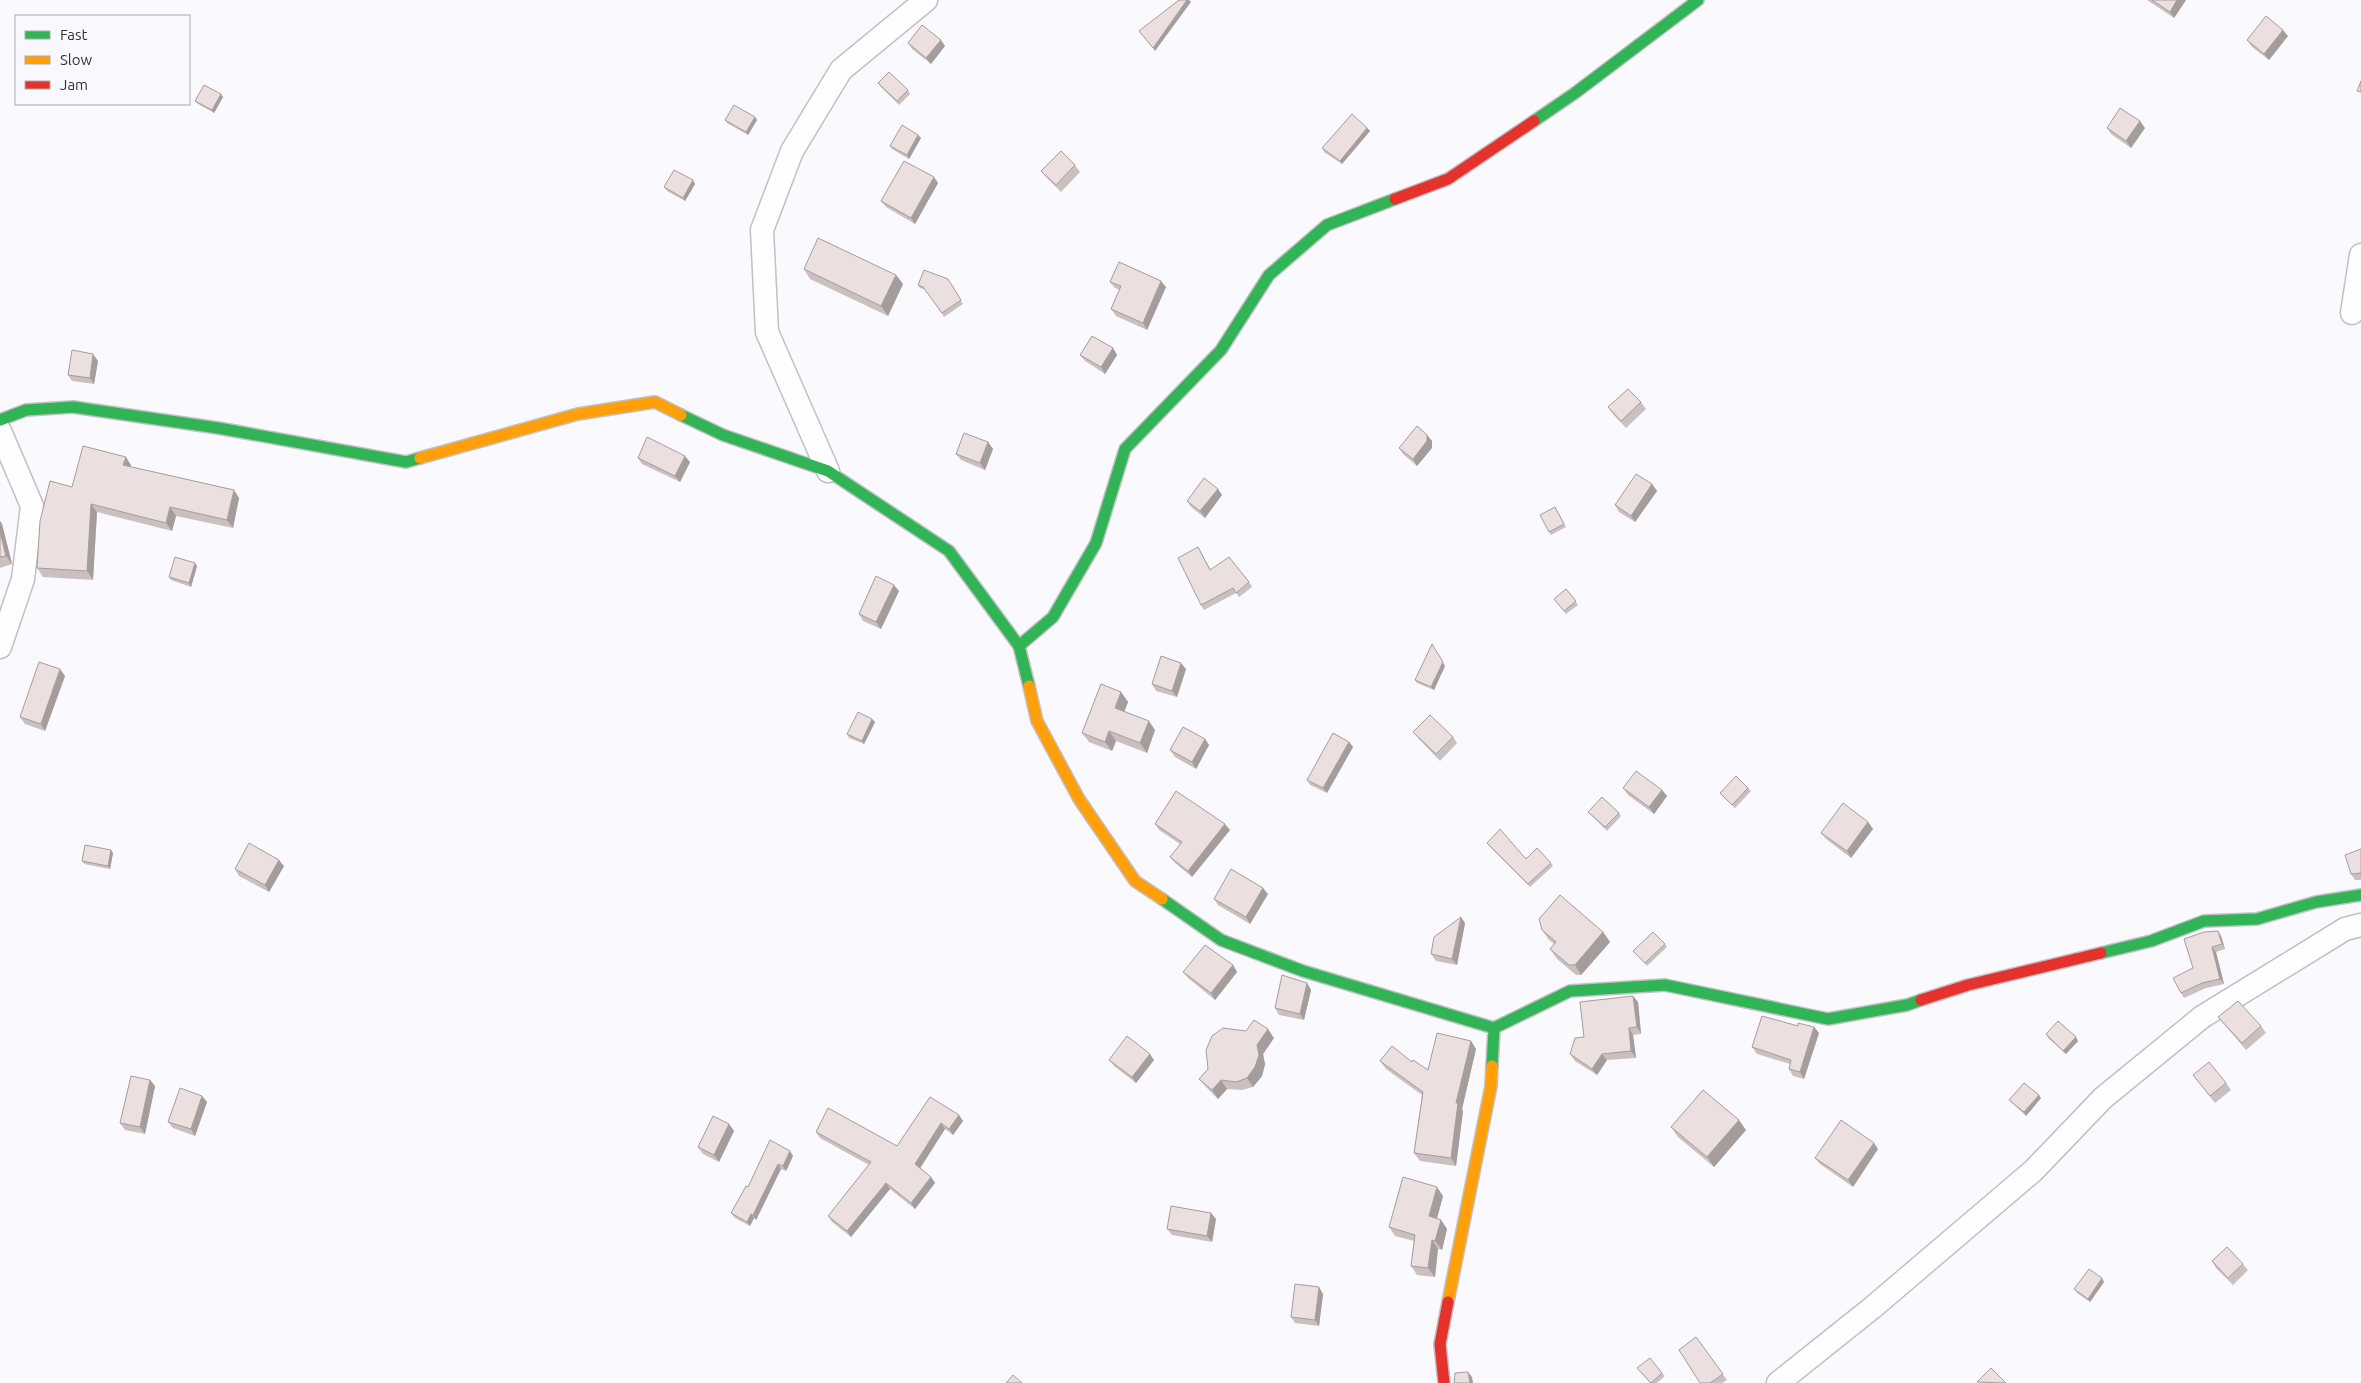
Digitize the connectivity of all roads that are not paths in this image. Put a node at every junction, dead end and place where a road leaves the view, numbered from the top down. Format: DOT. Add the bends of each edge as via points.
graph roads {
  1 [pos="926,0"];
  2 [pos="1698,0"];
  3 [pos="2361,255"];
  4 [pos="2352,313"];
  5 [pos="0,420"];
  6 [pos="0,431"];
  7 [pos="828,471"];
  8 [pos="1019,646"];
  9 [pos="0,647"];
  10 [pos="2361,895"];
  11 [pos="2361,926"];
  12 [pos="1494,1028"];
  13 [pos="1444,1383"];
  14 [pos="1778,1383"];
  1 -- 7 [label="street" via="841,70 792,151 762,230 767,332"];
  2 -- 8 [label="street" via="1575,93 1448,179 1327,225 1269,276 1221,350 1125,449 1096,543 1052,617"];
  3 -- 4 [label="street"];
  5 -- 7 [label="street" via="26,410 73,407 218,428 406,462 578,414 655,402 723,435"];
  6 -- 9 [label="street" via="32,506 23,579"];
  7 -- 8 [label="street" via="949,551"];
  8 -- 12 [label="street" via="1037,721 1079,799 1135,881 1221,940 1303,970"];
  10 -- 12 [label="street" via="2316,902 2257,919 2204,921 2151,941 1968,985 1907,1005 1828,1019 1665,985 1570,991"];
  11 -- 14 [label="street" via="2346,929 2202,1017 2103,1098 2033,1171"];
  12 -- 13 [label="street" via="1491,1086 1440,1344"];
}
